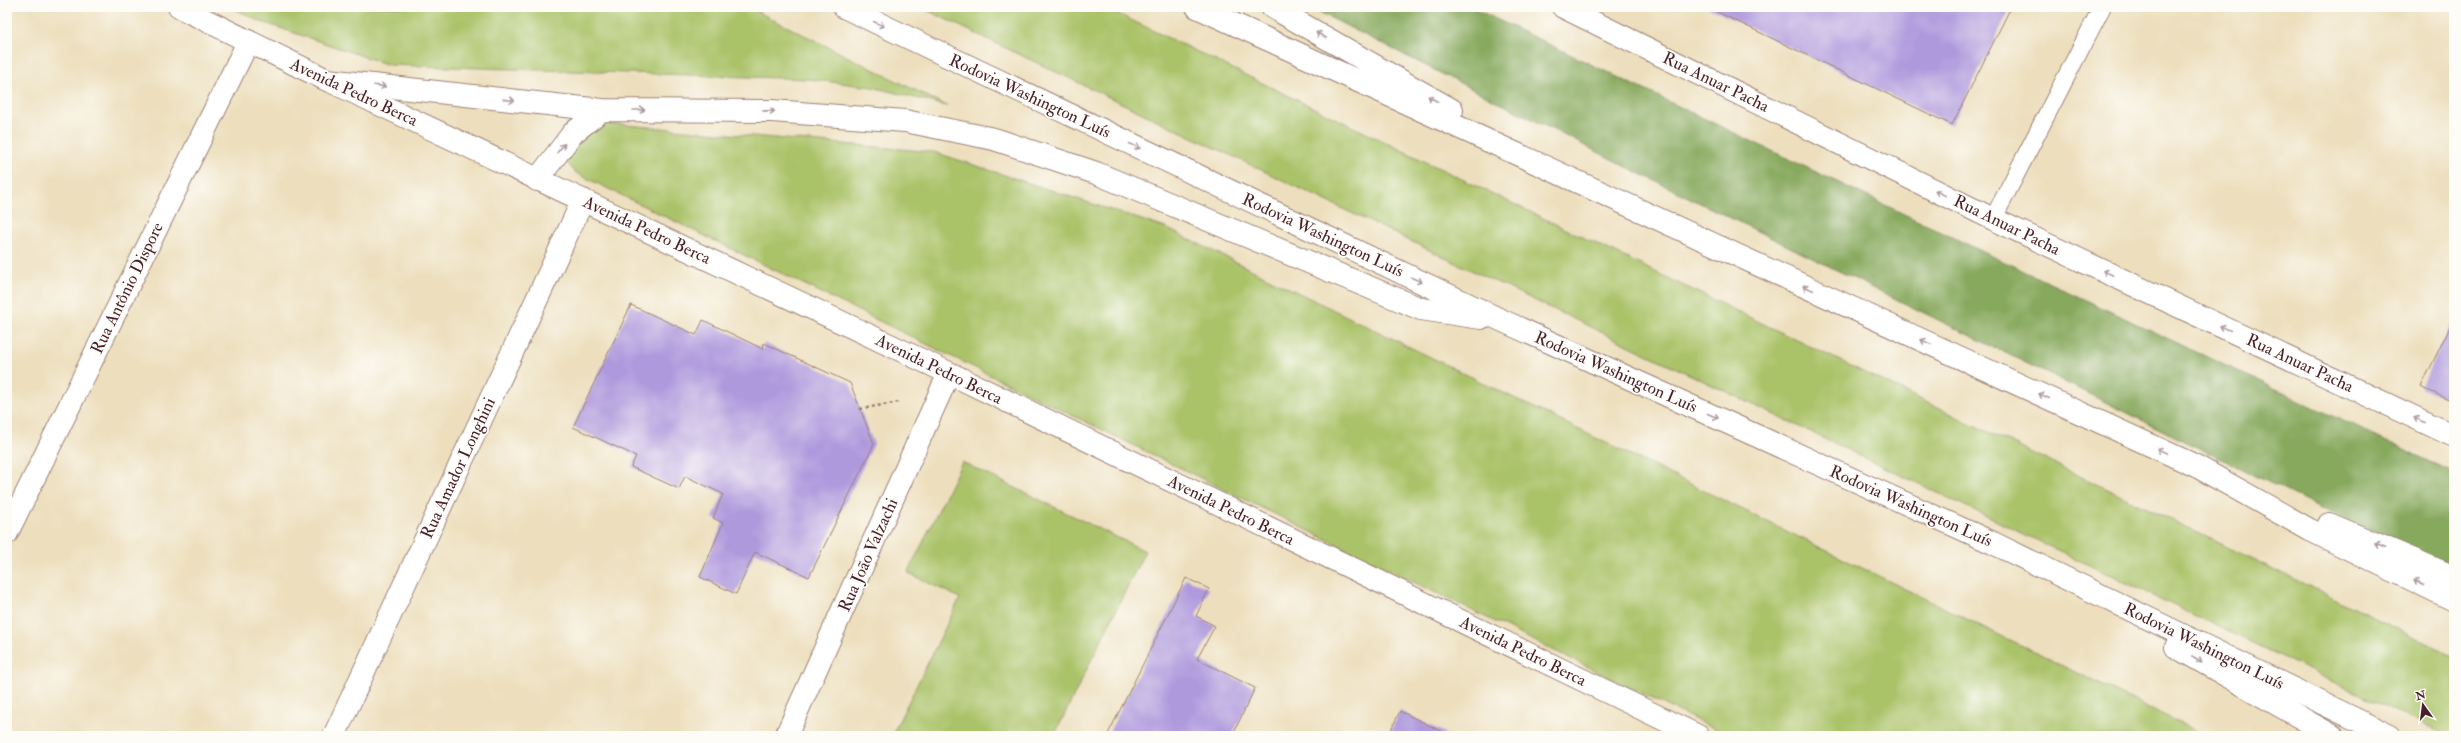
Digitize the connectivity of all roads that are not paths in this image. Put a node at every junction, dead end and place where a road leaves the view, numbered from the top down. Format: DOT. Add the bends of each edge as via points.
graph roads {
  1 [pos="179,7"];
  2 [pos="844,7"];
  3 [pos="1197,7"];
  4 [pos="1272,7"];
  5 [pos="1563,7"];
  6 [pos="2102,7"];
  7 [pos="248,42"];
  8 [pos="327,80"];
  9 [pos="602,110"];
  10 [pos="537,180"];
  11 [pos="1577,181"];
  12 [pos="583,200"];
  13 [pos="1993,219"];
  14 [pos="1503,321"];
  15 [pos="949,373"];
  16 [pos="2454,436"];
  17 [pos="2198,467"];
  18 [pos="7,533"];
  19 [pos="1993,543"];
  20 [pos="2454,577"];
  21 [pos="2454,600"];
  22 [pos="334,736"];
  23 [pos="786,736"];
  24 [pos="1698,736"];
  25 [pos="2332,736"];
  26 [pos="2390,736"];
  1 -- 7 [label="main road, Avenida Pedro Berca"];
  2 -- 14 [label="main road, Rodovia Washington Luís, one-way"];
  3 -- 11 [label="main road"];
  11 -- 4 [label="main road, one-way"];
  13 -- 5 [label="main road, Rua Anuar Pacha, one-way"];
  6 -- 13 [label="lane"];
  7 -- 8 [label="main road, Avenida Pedro Berca"];
  7 -- 18 [label="main road, Rua Antônio Dispore"];
  8 -- 9 [label="main road, one-way"];
  8 -- 10 [label="main road, Avenida Pedro Berca"];
  10 -- 9 [label="main road, one-way" via="573,133"];
  9 -- 14 [label="main road, one-way" via="772,111 905,121 994,139 1096,173 1421,308"];
  10 -- 12 [label="main road, Avenida Pedro Berca"];
  17 -- 11 [label="main road, one-way"];
  12 -- 15 [label="main road, Avenida Pedro Berca"];
  12 -- 22 [label="main road, Rua Amador Longhini"];
  16 -- 13 [label="main road, Rua Anuar Pacha, one-way"];
  14 -- 19 [label="main road, Rodovia Washington Luís, one-way"];
  15 -- 23 [label="main road, Rua João Valzachi"];
  15 -- 24 [label="main road, Avenida Pedro Berca"];
  20 -- 17 [label="main road, one-way"];
  21 -- 17 [label="main road, one-way" via="2310,530"];
  19 -- 25 [label="main road, one-way"];
  19 -- 26 [label="main road, Rodovia Washington Luís"];
}
